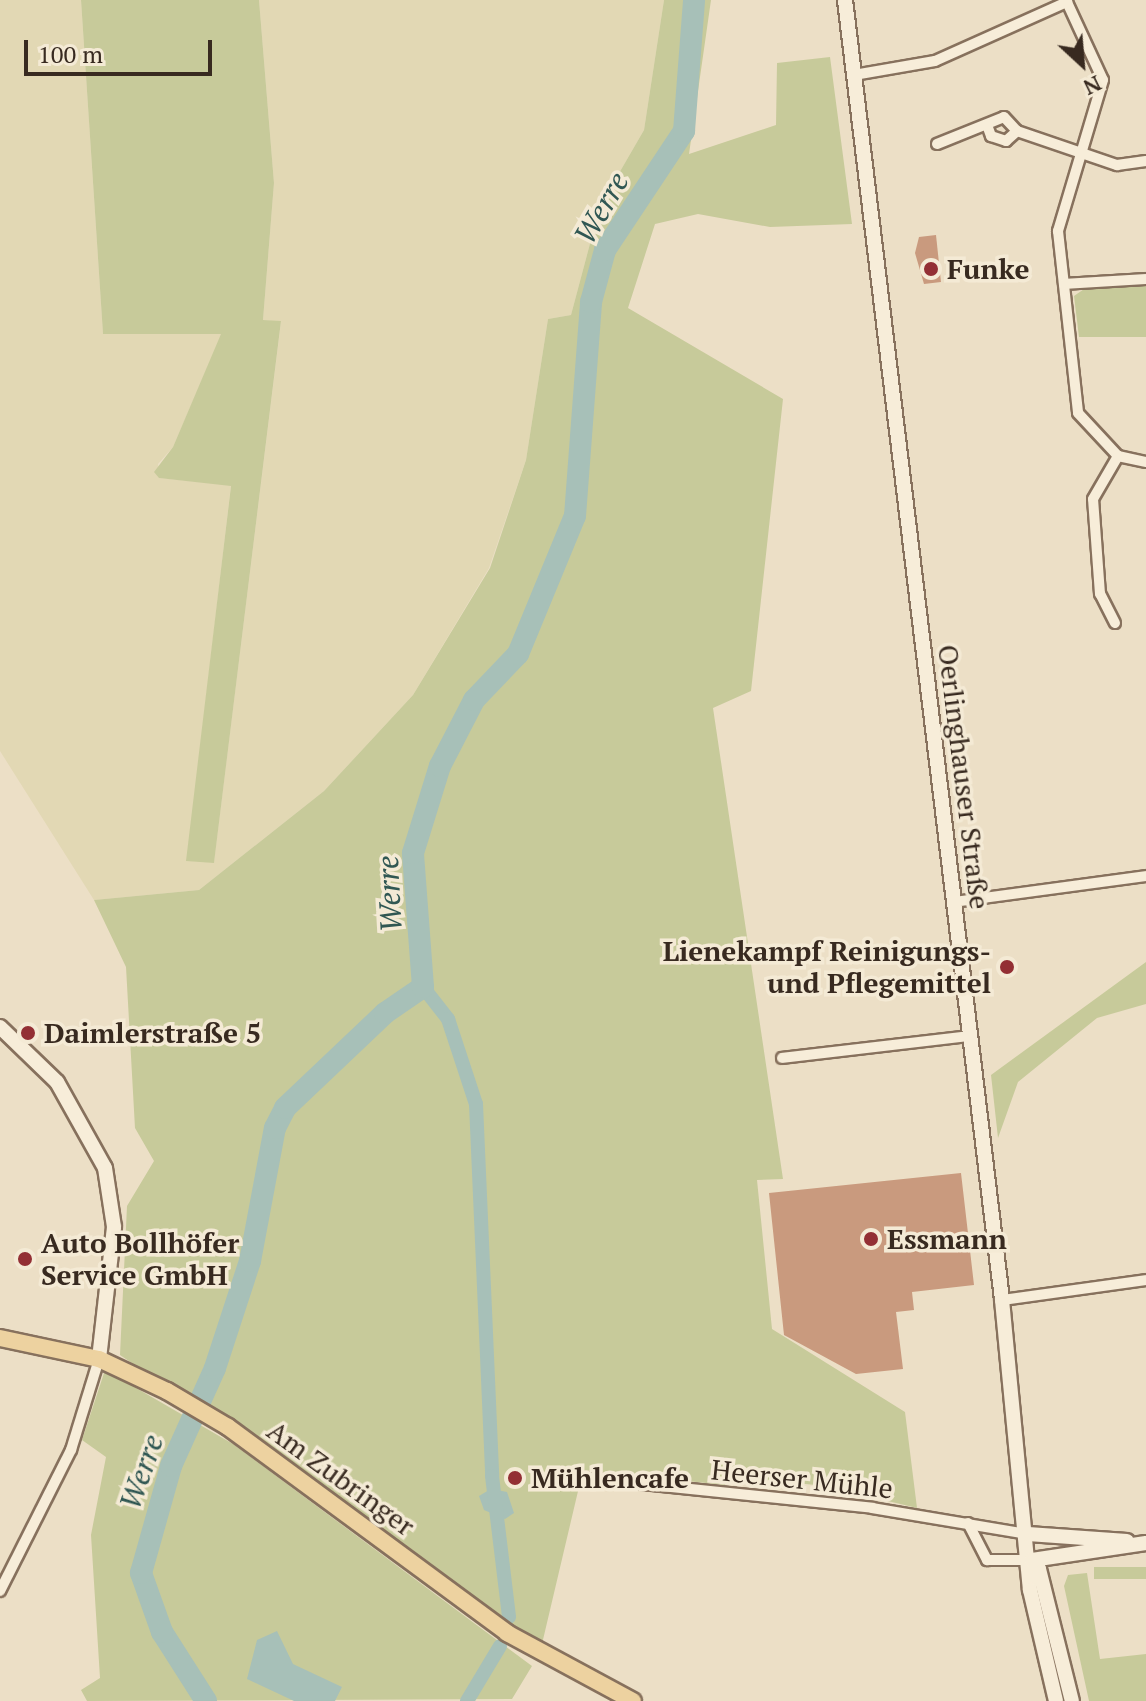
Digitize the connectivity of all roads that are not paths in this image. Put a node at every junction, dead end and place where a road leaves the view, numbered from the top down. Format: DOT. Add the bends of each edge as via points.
graph roads {
  1 [pos="845,0"];
  2 [pos="1066,1"];
  3 [pos="854,75"];
  4 [pos="987,125"];
  5 [pos="1017,131"];
  6 [pos="937,144"];
  7 [pos="1081,152"];
  8 [pos="1146,161"];
  9 [pos="1146,279"];
  10 [pos="1064,284"];
  11 [pos="1118,456"];
  12 [pos="1146,462"];
  13 [pos="1115,623"];
  14 [pos="1146,876"];
  15 [pos="954,902"];
  16 [pos="0,1027"];
  17 [pos="970,1036"];
  18 [pos="782,1058"];
  19 [pos="1146,1280"];
  20 [pos="1002,1300"];
  21 [pos="0,1338"];
  22 [pos="99,1359"];
  23 [pos="584,1478"];
  24 [pos="968,1523"];
  25 [pos="1028,1534"];
  26 [pos="1144,1543"];
  27 [pos="1032,1560"];
  28 [pos="0,1591"];
  29 [pos="633,1701"];
  30 [pos="1056,1701"];
  31 [pos="1072,1701"];
  1 -- 3 [label="main road, Oerlinghauser Straße"];
  2 -- 3 [label="street" via="935,61"];
  2 -- 7 [label="street" via="1103,80"];
  3 -- 15 [label="main road, Oerlinghauser Straße"];
  4 -- 5 [label="street" via="1004,117"];
  4 -- 5 [label="street" via="991,136 1006,141"];
  4 -- 6 [label="street"];
  5 -- 7 [label="street"];
  7 -- 8 [label="street" via="1117,165"];
  7 -- 10 [label="street" via="1058,231"];
  9 -- 10 [label="street"];
  10 -- 11 [label="street" via="1078,413"];
  11 -- 12 [label="street"];
  11 -- 13 [label="street" via="1093,499 1100,594"];
  14 -- 15 [label="street"];
  15 -- 17 [label="main road, Oerlinghauser Straße"];
  16 -- 22 [label="main road" via="57,1082 105,1168 114,1227"];
  17 -- 18 [label="street"];
  17 -- 20 [label="main road, Oerlinghauser Straße"];
  19 -- 20 [label="street"];
  20 -- 25 [label="main road, Oerlinghauser Straße"];
  21 -- 22 [label="main road, Am Zubringer"];
  22 -- 28 [label="street" via="71,1450"];
  22 -- 29 [label="main road, Am Zubringer" via="228,1427 507,1633"];
  23 -- 24 [label="street, Heerser Mühle"];
  24 -- 25 [label="street, Heerser Mühle"];
  24 -- 27 [label="street" via="987,1560"];
  25 -- 26 [label="main road"];
  25 -- 27 [label="main road, Oerlinghauser Straße"];
  26 -- 27 [label="main road"];
  27 -- 30 [label="main road, Oerlinghauser Straße" via="1030,1590"];
  27 -- 31 [label="main road, Oerlinghauser Straße" via="1039,1569"];
}
